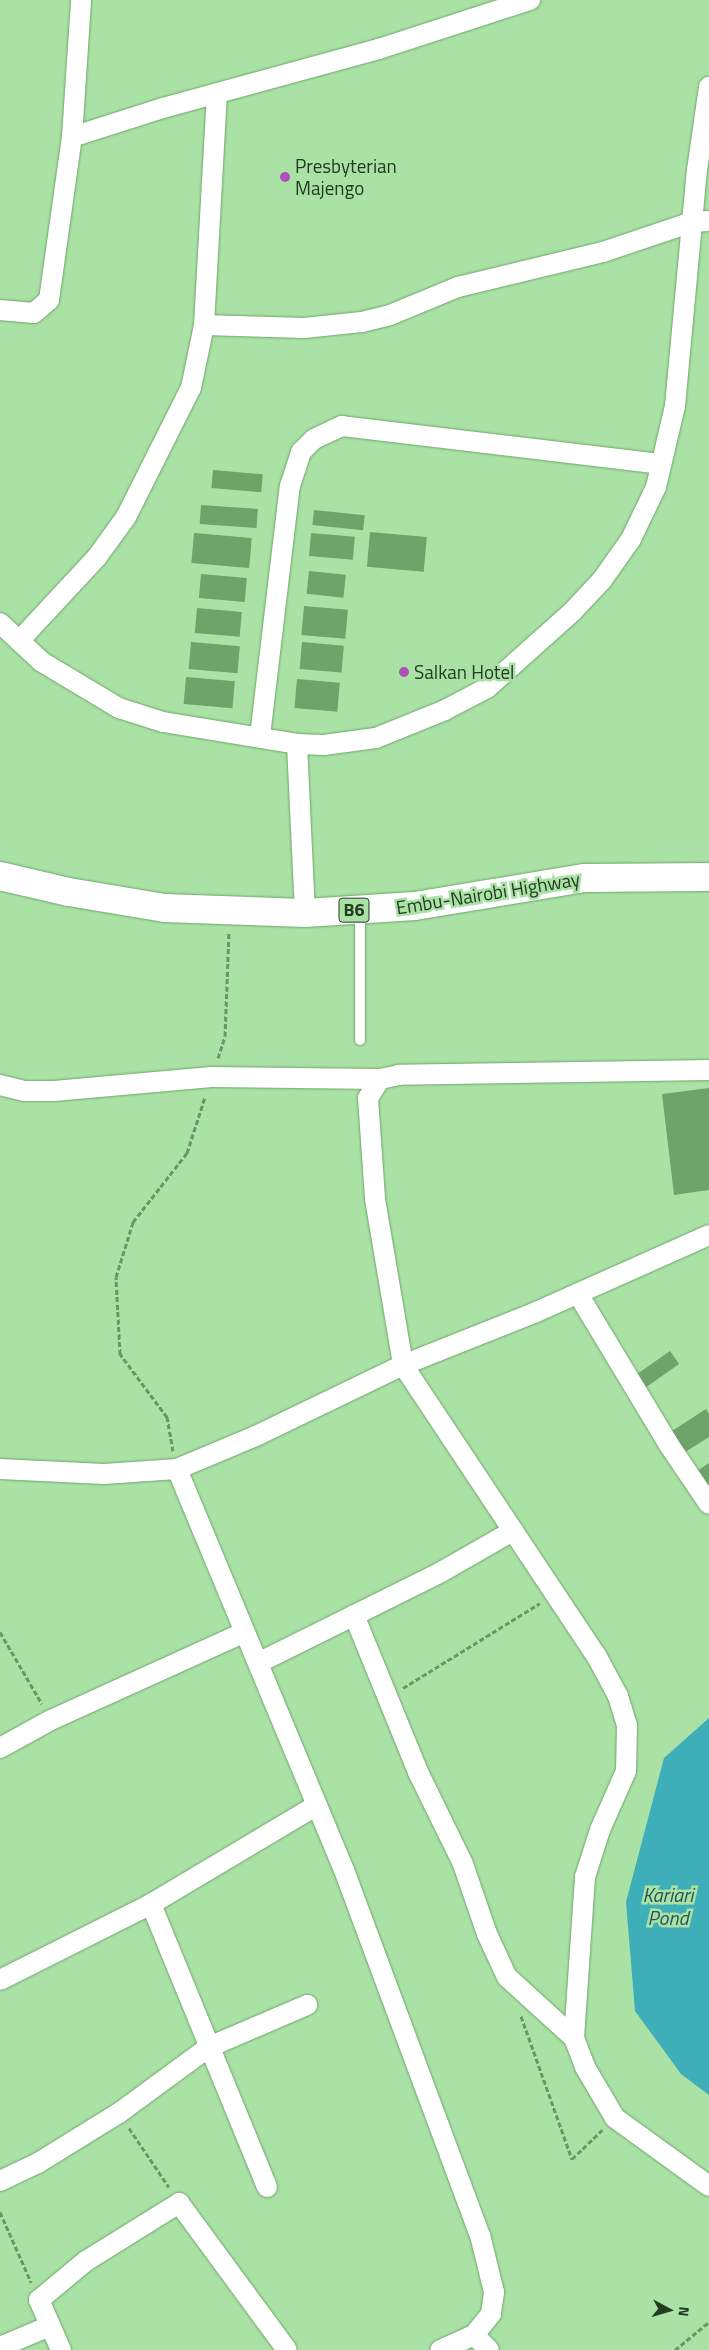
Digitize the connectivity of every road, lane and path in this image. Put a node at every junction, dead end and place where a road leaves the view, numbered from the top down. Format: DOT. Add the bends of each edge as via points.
graph roads {
  1 [pos="82,0"];
  2 [pos="530,0"];
  3 [pos="709,87"];
  4 [pos="217,95"];
  5 [pos="72,136"];
  6 [pos="701,221"];
  7 [pos="0,310"];
  8 [pos="204,325"];
  9 [pos="661,464"];
  10 [pos="0,623"];
  11 [pos="19,641"];
  12 [pos="260,736"];
  13 [pos="297,744"];
  14 [pos="0,876"];
  15 [pos="709,877"];
  16 [pos="360,910"];
  17 [pos="230,912"];
  18 [pos="305,913"];
  19 [pos="360,1040"];
  20 [pos="709,1070"];
  21 [pos="211,1077"];
  22 [pos="380,1079"];
  23 [pos="0,1085"];
  24 [pos="709,1235"];
  25 [pos="578,1294"];
  26 [pos="403,1365"];
  27 [pos="0,1469"];
  28 [pos="177,1469"];
  29 [pos="709,1504"];
  30 [pos="513,1531"];
  31 [pos="556,1594"];
  32 [pos="354,1615"];
  33 [pos="0,1632"];
  34 [pos="243,1634"];
  35 [pos="260,1662"];
  36 [pos="386,1698"];
  37 [pos="51,1720"];
  38 [pos="0,1748"];
  39 [pos="317,1805"];
  40 [pos="151,1904"];
  41 [pos="1,1978"];
  42 [pos="307,2005"];
  43 [pos="520,2013"];
  44 [pos="574,2038"];
  45 [pos="209,2047"];
  46 [pos="119,2113"];
  47 [pos="615,2118"];
  48 [pos="0,2181"];
  49 [pos="709,2186"];
  50 [pos="267,2187"];
  51 [pos="180,2203"];
  52 [pos="0,2212"];
  53 [pos="40,2300"];
  54 [pos="709,2322"];
  55 [pos="50,2326"];
  56 [pos="474,2334"];
  57 [pos="0,2347"];
  58 [pos="61,2350"];
  59 [pos="287,2350"];
  60 [pos="440,2350"];
  61 [pos="490,2350"];
  62 [pos="675,2350"];
  1 -- 5 [label="street" via="74,65"];
  2 -- 4 [label="street" via="379,49"];
  3 -- 6 [label="street"];
  4 -- 5 [label="street"];
  4 -- 8 [label="street"];
  5 -- 7 [label="street" via="49,300 34,313"];
  6 -- 8 [label="street" via="603,252 458,287 390,315 362,322 304,328"];
  6 -- 9 [label="street" via="675,406"];
  8 -- 11 [label="street" via="191,388 126,518 97,557"];
  9 -- 12 [label="street" via="342,426 314,438 301,452 290,486"];
  9 -- 13 [label="street" via="646,512 615,564 573,611 487,688 376,738 324,745"];
  10 -- 11 [label="street"];
  11 -- 12 [label="street" via="71,683 119,708 163,722"];
  12 -- 13 [label="street"];
  13 -- 18 [label="street"];
  14 -- 17 [label="main road, Embu-Nairobi Highway / B6" via="126,902"];
  15 -- 16 [label="main road, Embu-Nairobi Highway / B6" via="585,878 415,906"];
  16 -- 18 [label="main road, Embu-Nairobi Highway / B6"];
  16 -- 19 [label="lane"];
  17 -- 18 [label="main road, Embu-Nairobi Highway / B6"];
  17 -- 21 [label="path" via="225,1036"];
  20 -- 22 [label="street" via="400,1074"];
  21 -- 22 [label="street"];
  21 -- 23 [label="street" via="54,1091 24,1092"];
  21 -- 28 [label="path" via="187,1153 134,1222 116,1277 120,1354 167,1418"];
  22 -- 26 [label="street" via="368,1098 374,1190"];
  24 -- 25 [label="street"];
  25 -- 26 [label="street"];
  25 -- 29 [label="street" via="668,1445"];
  26 -- 28 [label="street" via="256,1436"];
  26 -- 30 [label="street"];
  27 -- 28 [label="street" via="104,1474"];
  28 -- 34 [label="street"];
  30 -- 31 [label="street"];
  30 -- 32 [label="street" via="466,1559"];
  31 -- 36 [label="path" via="481,1636"];
  31 -- 44 [label="street" via="618,1696 629,1745 626,1772 600,1830 585,1877"];
  32 -- 35 [label="street"];
  32 -- 36 [label="street"];
  33 -- 37 [label="path"];
  34 -- 35 [label="street"];
  34 -- 37 [label="street"];
  35 -- 39 [label="street"];
  36 -- 44 [label="street" via="463,1864 506,1977"];
  37 -- 38 [label="street"];
  39 -- 40 [label="street"];
  39 -- 56 [label="street" via="444,2130 480,2235 494,2292 491,2314"];
  40 -- 41 [label="street"];
  40 -- 45 [label="street"];
  42 -- 45 [label="street"];
  43 -- 47 [label="path" via="572,2159"];
  44 -- 47 [label="street" via="585,2067"];
  45 -- 46 [label="street" via="155,2090"];
  45 -- 50 [label="street"];
  46 -- 48 [label="street" via="38,2163"];
  46 -- 51 [label="path"];
  47 -- 49 [label="street"];
  51 -- 53 [label="street" via="86,2261"];
  51 -- 59 [label="street"];
  52 -- 53 [label="path"];
  53 -- 55 [label="street"];
  54 -- 62 [label="path"];
  55 -- 57 [label="street"];
  55 -- 58 [label="street"];
  56 -- 60 [label="street"];
  56 -- 61 [label="street"];
}
